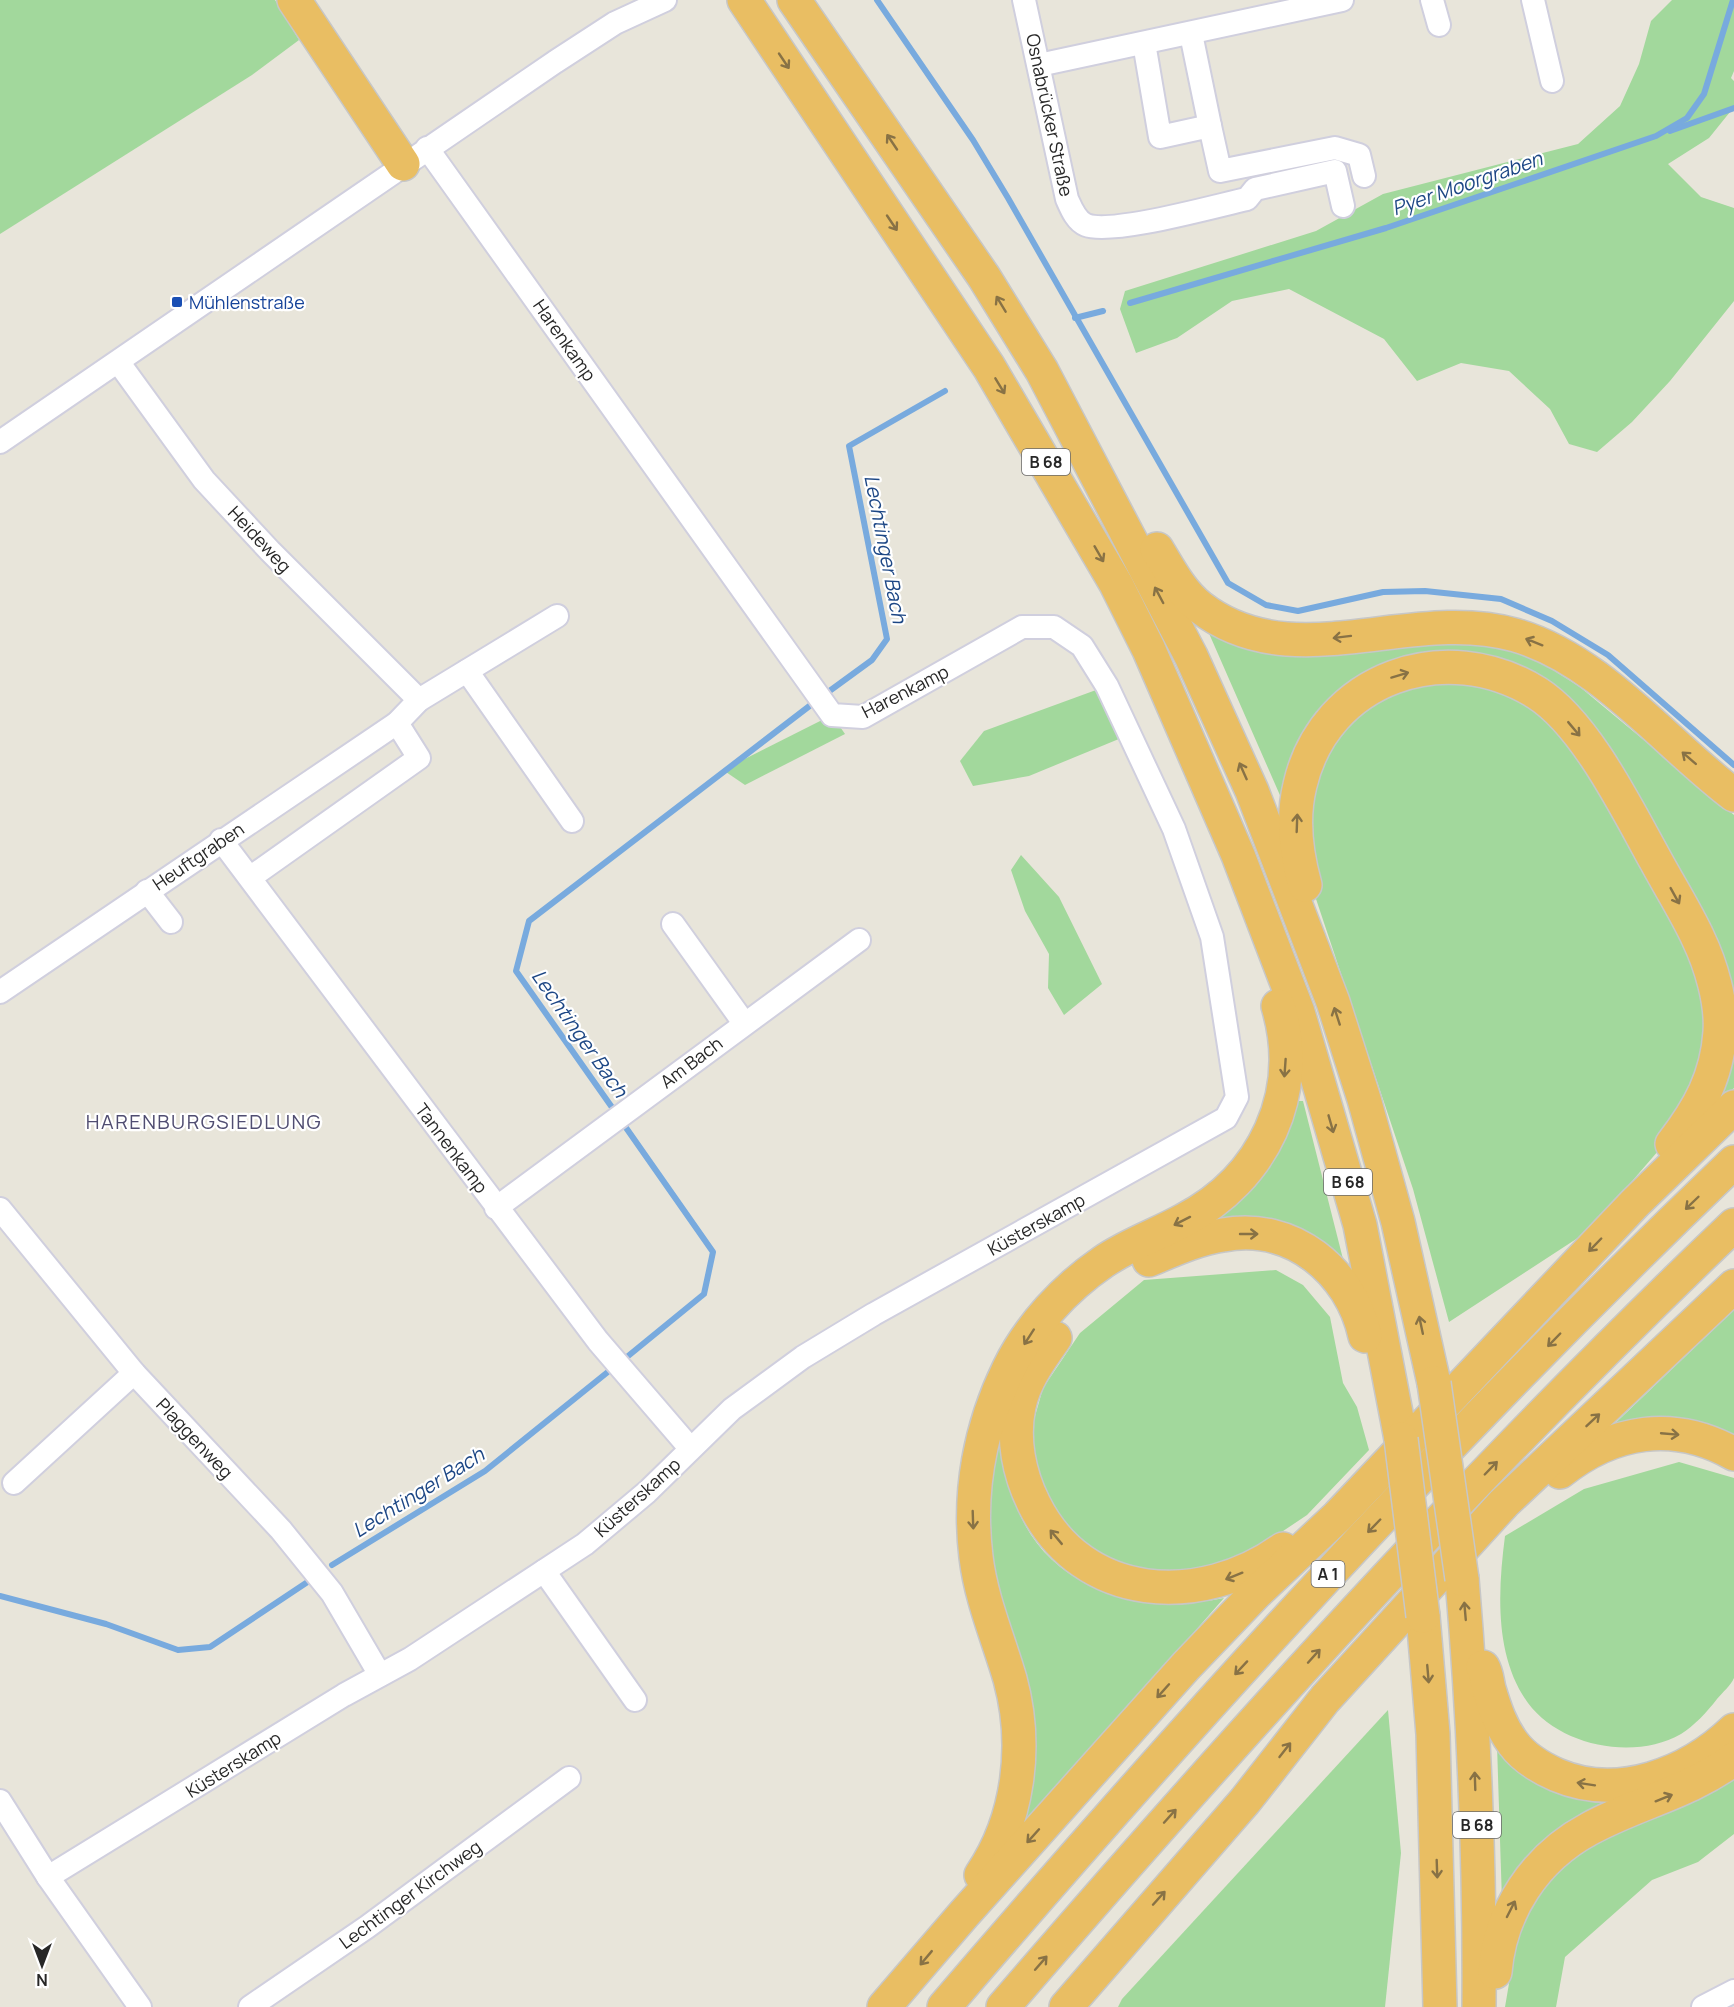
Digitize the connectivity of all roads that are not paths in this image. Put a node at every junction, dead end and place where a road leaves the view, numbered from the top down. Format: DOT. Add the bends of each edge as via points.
graph roads {
  1 [pos="294,0"];
  2 [pos="665,0"];
  3 [pos="794,0"];
  4 [pos="1024,0"];
  5 [pos="1342,0"];
  6 [pos="1432,0"];
  7 [pos="1533,0"];
  8 [pos="747,6"];
  9 [pos="1439,25"];
  10 [pos="1191,34"];
  11 [pos="1144,43"];
  12 [pos="1039,65"];
  13 [pos="1552,81"];
  14 [pos="1209,126"];
  15 [pos="415,156"];
  16 [pos="1364,176"];
  17 [pos="1343,206"];
  18 [pos="119,363"];
  19 [pos="1042,371"];
  20 [pos="0,442"];
  21 [pos="557,616"];
  22 [pos="467,671"];
  23 [pos="419,700"];
  24 [pos="397,723"];
  25 [pos="1734,795"];
  26 [pos="572,821"];
  27 [pos="221,840"];
  28 [pos="251,876"];
  29 [pos="147,891"];
  30 [pos="171,922"];
  31 [pos="1304,922"];
  32 [pos="672,924"];
  33 [pos="859,940"];
  34 [pos="1274,949"];
  35 [pos="0,992"];
  36 [pos="744,1023"];
  37 [pos="1734,1107"];
  38 [pos="1226,1118"];
  39 [pos="1734,1162"];
  40 [pos="1635,1203"];
  41 [pos="496,1208"];
  42 [pos="0,1209"];
  43 [pos="1734,1225"];
  44 [pos="1734,1286"];
  45 [pos="134,1373"];
  46 [pos="1399,1430"];
  47 [pos="690,1448"];
  48 [pos="1734,1454"];
  49 [pos="14,1483"];
  50 [pos="1504,1503"];
  51 [pos="1338,1516"];
  52 [pos="544,1571"];
  53 [pos="1468,1644"];
  54 [pos="380,1675"];
  55 [pos="635,1700"];
  56 [pos="1734,1730"];
  57 [pos="1734,1759"];
  58 [pos="569,1778"];
  59 [pos="0,1801"];
  60 [pos="48,1877"];
  61 [pos="964,1914"];
  62 [pos="1120,1942"];
  63 [pos="1734,1991"];
  64 [pos="140,2007"];
  65 [pos="250,2007"];
  66 [pos="884,2007"];
  67 [pos="944,2007"];
  68 [pos="1003,2007"];
  69 [pos="1066,2007"];
  70 [pos="1089,2007"];
  71 [pos="1440,2007"];
  72 [pos="1479,2007"];
  73 [pos="1493,2007"];
  74 [pos="1703,2007"];
  1 -- 15 [label="highway"];
  2 -- 15 [label="street" via="615,23"];
  19 -- 3 [label="highway, B 68, one-way" via="984,277"];
  4 -- 12 [label="street, Osnabrücker Straße"];
  5 -- 10 [label="street"];
  6 -- 9 [label="street"];
  7 -- 13 [label="street"];
  8 -- 34 [label="highway, B 68, one-way" via="989,367 1116,585 1149,650 1234,844"];
  10 -- 11 [label="street"];
  10 -- 14 [label="street"];
  11 -- 12 [label="street"];
  11 -- 14 [label="street" via="1160,137"];
  12 -- 17 [label="street, Osnabrücker Straße" via="1067,199 1074,215 1085,225 1108,228 1247,199 1255,189 1335,171"];
  14 -- 16 [label="street" via="1220,171 1335,148 1359,155"];
  15 -- 18 [label="street"];
  15 -- 38 [label="street, Harenkamp" via="832,715 863,717 1022,627 1054,627 1082,646 1131,734 1174,829 1212,937 1237,1097"];
  18 -- 20 [label="street"];
  18 -- 23 [label="street, Heideweg" via="204,480"];
  25 -- 19 [label="highway, one-way" via="1594,676 1557,652 1516,635 1477,627 1435,626 1294,640 1259,637 1228,625 1200,606 1181,586 1067,392"];
  31 -- 19 [label="highway, B 68, one-way" via="1252,791 1191,656"];
  21 -- 22 [label="street, Heuftgraben"];
  22 -- 23 [label="street, Heuftgraben"];
  22 -- 26 [label="street"];
  23 -- 24 [label="street, Heuftgraben"];
  24 -- 27 [label="street, Heuftgraben"];
  24 -- 28 [label="street" via="419,758"];
  27 -- 28 [label="street, Tannenkamp"];
  27 -- 29 [label="street, Heuftgraben"];
  28 -- 41 [label="street, Tannenkamp"];
  29 -- 30 [label="street"];
  29 -- 35 [label="street, Heuftgraben"];
  31 -- 40 [label="highway, one-way" via="1306,889 1297,856 1299,785 1311,751 1331,720 1354,697 1385,680 1424,668 1464,667 1504,676 1539,694 1574,727 1605,770 1699,938 1715,990 1720,1030 1714,1070 1698,1110"];
  53 -- 31 [label="highway, B 68, one-way, bridge" via="1434,1383 1398,1222 1367,1110"];
  32 -- 36 [label="street"];
  33 -- 36 [label="street, Am Bach"];
  34 -- 46 [label="highway, B 68, one-way" via="1298,1012 1360,1225"];
  34 -- 61 [label="highway, one-way" via="1270,978 1282,1019 1287,1063 1281,1104 1263,1149 1244,1175 1214,1202 1133,1242 1064,1294 1010,1366 988,1417 977,1465 972,1515 982,1593 1018,1720 1019,1758 1015,1796 1005,1829 971,1890"];
  36 -- 41 [label="street, Am Bach"];
  37 -- 40 [label="highway"];
  38 -- 47 [label="street, Küsterskamp" via="803,1357 732,1409"];
  39 -- 67 [label="highway, A 1, one-way" via="1569,1325 1329,1573 1118,1805"];
  40 -- 51 [label="highway, one-way"];
  41 -- 47 [label="street, Tannenkamp" via="631,1382"];
  42 -- 45 [label="street, Plaggenweg"];
  68 -- 43 [label="highway, A 1, one-way" via="1361,1604 1581,1375"];
  50 -- 44 [label="highway, one-way"];
  45 -- 49 [label="street"];
  45 -- 54 [label="street, Plaggenweg" via="281,1530 332,1593"];
  51 -- 46 [label="highway, one-way" via="1310,1526 1261,1565 1224,1580 1191,1587 1156,1588 1111,1576 1064,1547 1043,1522 1026,1488 1016,1447 1018,1416 1034,1367 1062,1329 1102,1288 1144,1262 1216,1236 1258,1233 1292,1243 1323,1260 1347,1288 1362,1320 1380,1404"];
  46 -- 71 [label="highway, B 68, one-way, bridge" via="1423,1616 1433,1734"];
  47 -- 52 [label="street, Küsterskamp" via="647,1492 585,1544"];
  50 -- 48 [label="highway, one-way" via="1526,1498 1578,1457 1631,1436 1691,1436"];
  62 -- 50 [label="highway, one-way" via="1245,1801 1325,1700"];
  51 -- 61 [label="highway, one-way" via="1186,1666"];
  52 -- 54 [label="street, Küsterskamp"];
  52 -- 55 [label="street"];
  56 -- 53 [label="highway, one-way" via="1696,1758 1652,1779 1602,1787 1573,1782 1540,1768 1514,1744 1496,1715 1486,1672"];
  72 -- 53 [label="highway, B 68, one-way" via="1480,1904"];
  54 -- 60 [label="street, Küsterskamp"];
  73 -- 57 [label="highway, one-way" via="1497,1951 1505,1921 1520,1892 1540,1867 1590,1828 1684,1790"];
  58 -- 65 [label="street, Lechtinger Kirchweg" via="367,1927"];
  59 -- 60 [label="street"];
  60 -- 64 [label="street"];
  61 -- 66 [label="highway, one-way"];
  62 -- 69 [label="highway"];
  62 -- 70 [label="highway"];
  63 -- 74 [label="street"];
}
